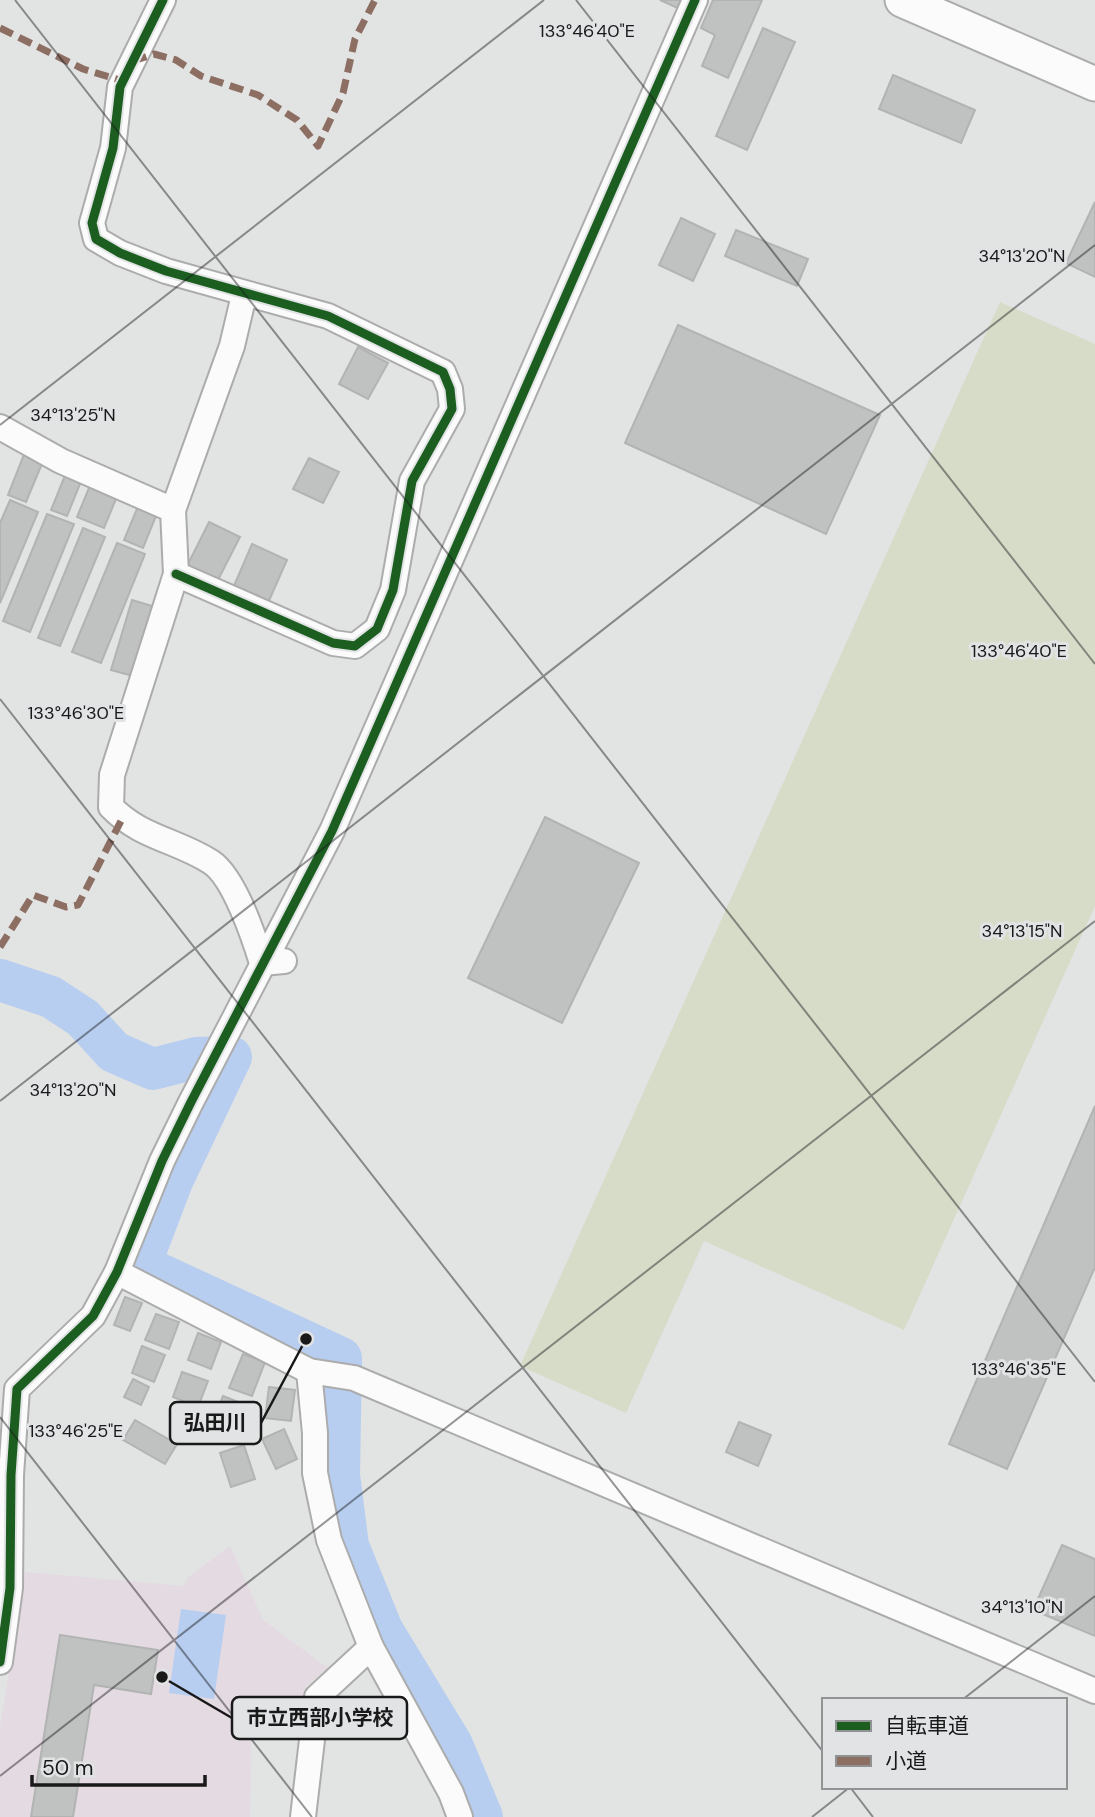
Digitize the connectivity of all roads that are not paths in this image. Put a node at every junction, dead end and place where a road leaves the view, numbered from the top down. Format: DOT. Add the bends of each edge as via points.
graph roads {
  1 [pos="163,0"];
  2 [pos="695,0"];
  3 [pos="902,0"];
  4 [pos="1095,84"];
  5 [pos="244,295"];
  6 [pos="0,427"];
  7 [pos="173,510"];
  8 [pos="176,574"];
  9 [pos="273,962"];
  10 [pos="117,1272"];
  11 [pos="316,1372"];
  12 [pos="371,1647"];
  13 [pos="0,1662"];
  14 [pos="1095,1691"];
  15 [pos="303,1817"];
  16 [pos="460,1817"];
  1 -- 5 [label="street" via="120,87 113,148 92,223 96,239 166,271"];
  2 -- 9 [label="street"];
  3 -- 4 [label="street"];
  5 -- 7 [label="street" via="232,346"];
  5 -- 8 [label="street" via="328,316 443,372 452,409 412,481 393,590 377,629 355,646 333,643"];
  6 -- 7 [label="street" via="61,461"];
  7 -- 8 [label="street"];
  8 -- 9 [label="street" via="112,775 111,807 126,823 213,863"];
  9 -- 10 [label="street" via="162,1161"];
  10 -- 11 [label="street"];
  10 -- 13 [label="street" via="93,1317 17,1389 10,1475 10,1588"];
  11 -- 12 [label="street" via="315,1472 329,1540"];
  11 -- 14 [label="street" via="354,1378"];
  12 -- 15 [label="street" via="317,1697"];
  12 -- 16 [label="street"];
}
